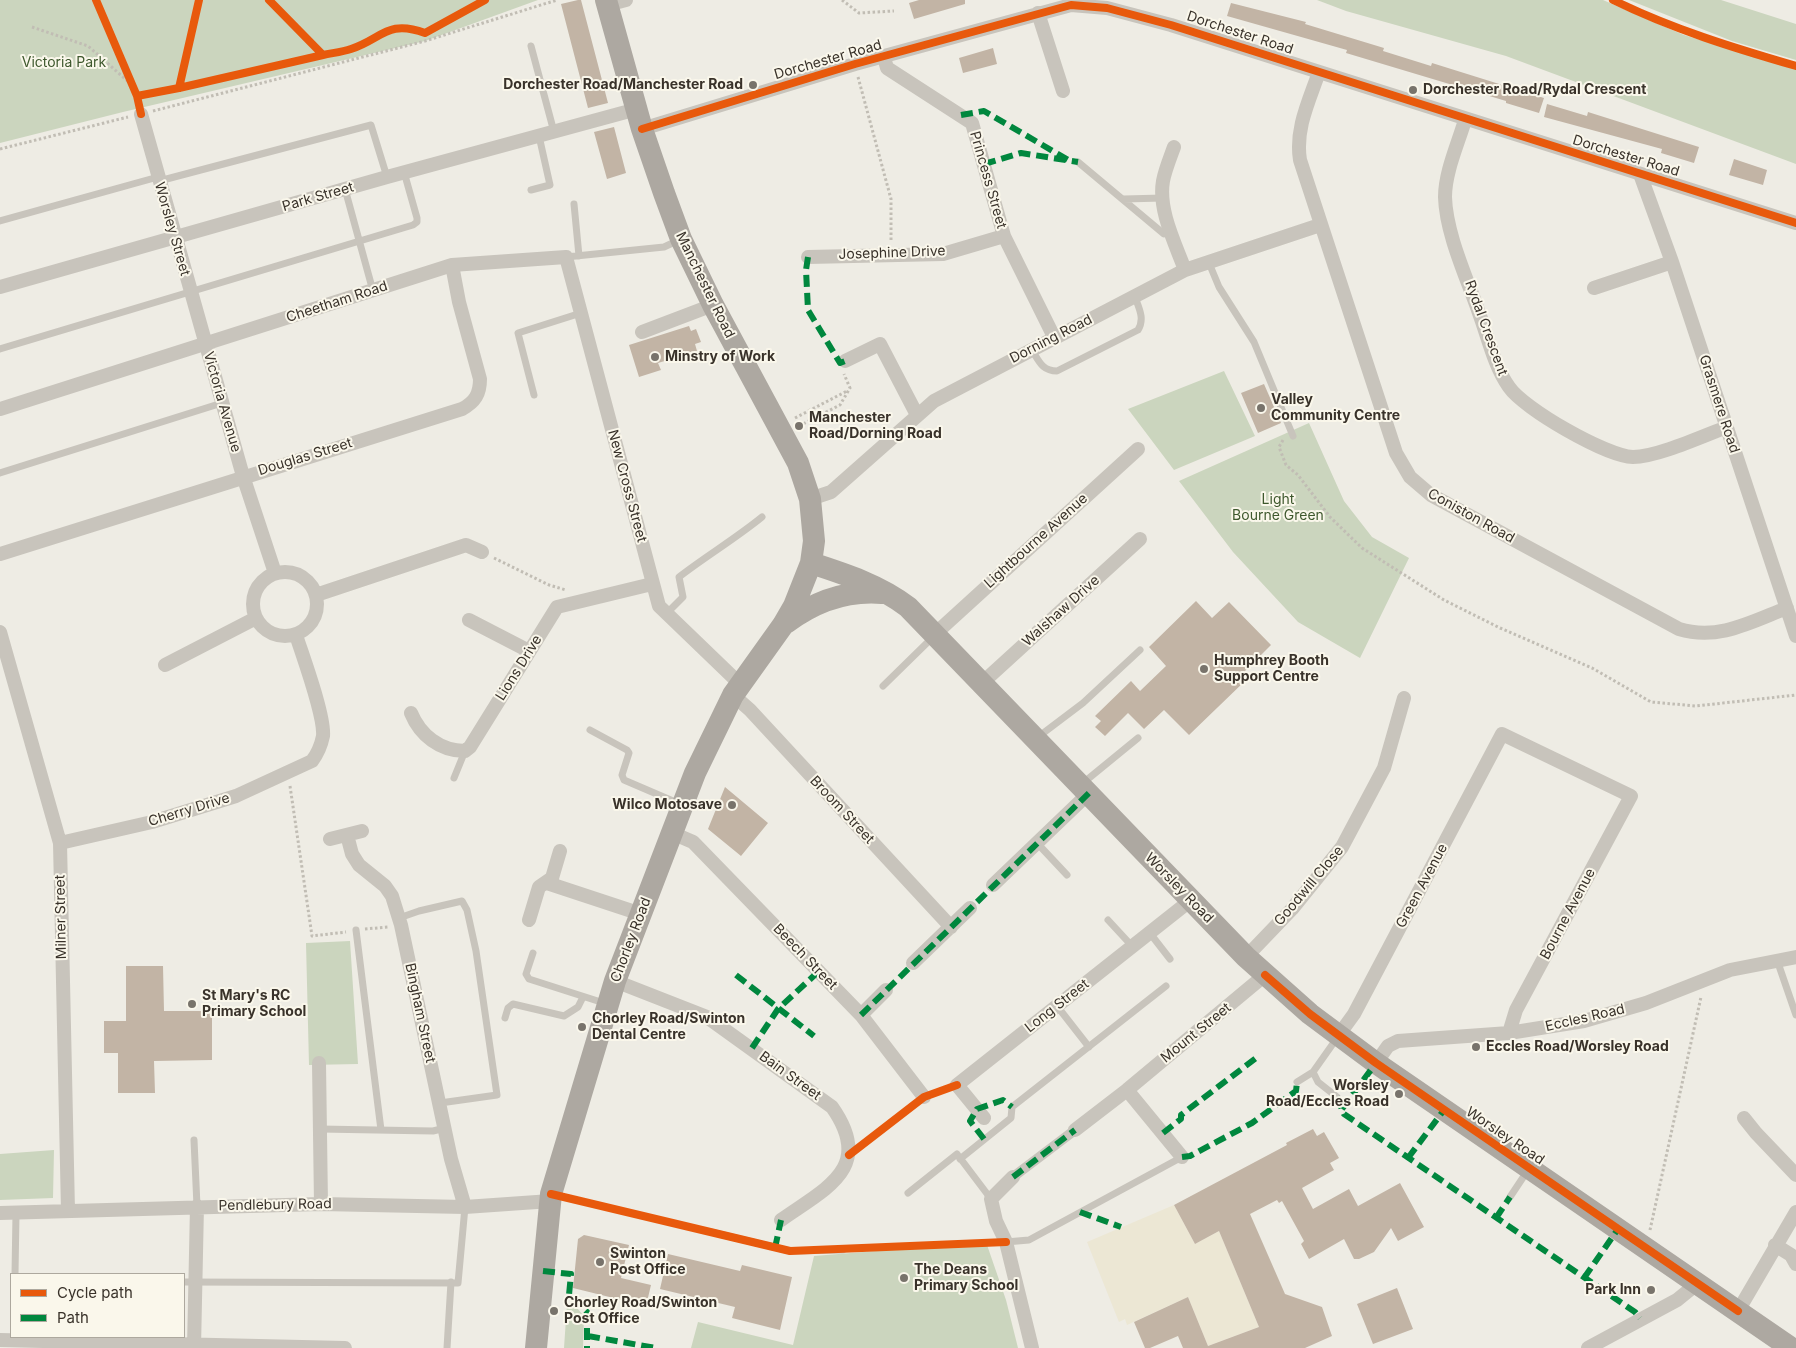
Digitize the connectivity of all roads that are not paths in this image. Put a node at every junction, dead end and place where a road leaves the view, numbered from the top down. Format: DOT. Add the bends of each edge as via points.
graph roads {
  1 [pos="613,2"];
  2 [pos="1038,13"];
  3 [pos="531,46"];
  4 [pos="884,57"];
  5 [pos="1319,72"];
  6 [pos="1063,91"];
  7 [pos="141,114"];
  8 [pos="639,119"];
  9 [pos="1465,120"];
  10 [pos="554,132"];
  11 [pos="538,136"];
  12 [pos="1174,147"];
  13 [pos="1078,162"];
  14 [pos="404,172"];
  15 [pos="1640,174"];
  16 [pos="387,177"];
  17 [pos="158,179"];
  18 [pos="345,189"];
  19 [pos="531,190"];
  20 [pos="1162,198"];
  21 [pos="1124,199"];
  22 [pos="574,204"];
  23 [pos="0,221"];
  24 [pos="1796,223"];
  25 [pos="1320,225"];
  26 [pos="1172,232"];
  27 [pos="1004,236"];
  28 [pos="175,237"];
  29 [pos="681,239"];
  30 [pos="359,241"];
  31 [pos="573,257"];
  32 [pos="808,257"];
  33 [pos="1672,262"];
  34 [pos="1209,263"];
  35 [pos="452,265"];
  36 [pos="1185,270"];
  37 [pos="0,287"];
  38 [pos="1594,288"];
  39 [pos="373,290"];
  40 [pos="190,292"];
  41 [pos="1135,297"];
  42 [pos="713,305"];
  43 [pos="581,313"];
  44 [pos="642,332"];
  45 [pos="1054,337"];
  46 [pos="205,344"];
  47 [pos="0,349"];
  48 [pos="1031,349"];
  49 [pos="844,366"];
  50 [pos="534,395"];
  51 [pos="222,403"];
  52 [pos="0,409"];
  53 [pos="916,415"];
  54 [pos="1727,427"];
  55 [pos="1293,436"];
  56 [pos="1138,449"];
  57 [pos="0,473"];
  58 [pos="243,476"];
  59 [pos="810,499"];
  60 [pos="762,517"];
  61 [pos="1140,539"];
  62 [pos="482,552"];
  63 [pos="0,554"];
  64 [pos="811,563"];
  65 [pos="275,574"];
  66 [pos="652,584"];
  67 [pos="891,594"];
  68 [pos="316,595"];
  69 [pos="1787,608"];
  70 [pos="666,614"];
  71 [pos="256,618"];
  72 [pos="469,620"];
  73 [pos="783,625"];
  74 [pos="0,632"];
  75 [pos="936,634"];
  76 [pos="296,635"];
  77 [pos="1796,636"];
  78 [pos="1140,650"];
  79 [pos="529,651"];
  80 [pos="165,665"];
  81 [pos="982,683"];
  82 [pos="883,686"];
  83 [pos="736,689"];
  84 [pos="1404,698"];
  85 [pos="411,713"];
  86 [pos="590,730"];
  87 [pos="1502,734"];
  88 [pos="1036,738"];
  89 [pos="1138,738"];
  90 [pos="465,751"];
  91 [pos="454,778"];
  92 [pos="1085,789"];
  93 [pos="682,805"];
  94 [pos="362,832"];
  95 [pos="672,833"];
  96 [pos="347,835"];
  97 [pos="330,839"];
  98 [pos="60,843"];
  99 [pos="1037,843"];
  100 [pos="560,851"];
  101 [pos="1067,875"];
  102 [pos="547,883"];
  103 [pos="993,885"];
  104 [pos="1191,900"];
  105 [pos="970,908"];
  106 [pos="641,914"];
  107 [pos="529,920"];
  108 [pos="1108,920"];
  109 [pos="400,922"];
  110 [pos="951,927"];
  111 [pos="356,930"];
  112 [pos="1150,932"];
  113 [pos="1132,946"];
  114 [pos="533,953"];
  115 [pos="1246,957"];
  116 [pos="1796,957"];
  117 [pos="1170,959"];
  118 [pos="1777,960"];
  119 [pos="914,963"];
  120 [pos="1265,975"];
  121 [pos="615,980"];
  122 [pos="1166,986"];
  123 [pos="886,990"];
  124 [pos="583,997"];
  125 [pos="607,1004"];
  126 [pos="1057,1006"];
  127 [pos="861,1015"];
  128 [pos="1796,1015"];
  129 [pos="505,1018"];
  130 [pos="1509,1033"];
  131 [pos="1338,1036"];
  132 [pos="1089,1047"];
  133 [pos="319,1063"];
  134 [pos="1376,1063"];
  135 [pos="1313,1072"];
  136 [pos="1297,1082"];
  137 [pos="1127,1090"];
  138 [pos="924,1097"];
  139 [pos="1337,1097"];
  140 [pos="440,1103"];
  141 [pos="984,1118"];
  142 [pos="1744,1118"];
  143 [pos="445,1128"];
  144 [pos="320,1129"];
  145 [pos="381,1130"];
  146 [pos="1076,1130"];
  147 [pos="194,1140"];
  148 [pos="1182,1157"];
  149 [pos="960,1158"];
  150 [pos="1529,1168"];
  151 [pos="1796,1175"];
  152 [pos="1013,1177"];
  153 [pos="908,1193"];
  154 [pos="1510,1197"];
  155 [pos="990,1199"];
  156 [pos="550,1201"];
  157 [pos="321,1204"];
  158 [pos="197,1206"];
  159 [pos="464,1208"];
  160 [pos="68,1210"];
  161 [pos="1796,1212"];
  162 [pos="0,1213"];
  163 [pos="16,1214"];
  164 [pos="781,1220"];
  165 [pos="711,1232"];
  166 [pos="1006,1242"];
  167 [pos="1775,1245"];
  168 [pos="844,1250"];
  169 [pos="1796,1264"];
  170 [pos="15,1273"];
  171 [pos="190,1282"];
  172 [pos="451,1282"];
  173 [pos="1698,1283"];
  174 [pos="1738,1310"];
  175 [pos="14,1338"];
  176 [pos="0,1340"];
  177 [pos="194,1346"];
  178 [pos="345,1348"];
  179 [pos="446,1348"];
  180 [pos="536,1348"];
  181 [pos="1032,1348"];
  182 [pos="1588,1348"];
  183 [pos="1791,1348"];
  1 -- 8 [label="main road, Manchester Road"];
  2 -- 4 [label="street, Dorchester Road"];
  2 -- 5 [label="street, Dorchester Road" via="1071,5 1107,8"];
  2 -- 6 [label="street"];
  3 -- 10 [label="lane"];
  4 -- 8 [label="street, Dorchester Road"];
  4 -- 27 [label="street, Princess Street" via="887,68 972,123"];
  5 -- 9 [label="street, Dorchester Road"];
  5 -- 25 [label="street, Coniston Road" via="1300,124 1298,149"];
  7 -- 17 [label="street, Worsley Street"];
  8 -- 10 [label="street, Park Street"];
  8 -- 29 [label="main road, Manchester Road"];
  9 -- 15 [label="street, Dorchester Road"];
  9 -- 54 [label="street, Rydal Crescent" via="1447,181 1446,209 1497,364 1516,397 1536,413 1623,456 1648,455"];
  10 -- 11 [label="street, Park Street"];
  11 -- 14 [label="street, Park Street"];
  11 -- 19 [label="lane" via="550,185"];
  12 -- 20 [label="street" via="1163,179"];
  13 -- 21 [label="lane"];
  14 -- 16 [label="street, Park Street"];
  14 -- 30 [label="lane" via="417,222"];
  15 -- 24 [label="street, Dorchester Road"];
  15 -- 33 [label="street, Grasmere Road"];
  16 -- 17 [label="lane" via="370,125"];
  16 -- 18 [label="street, Park Street"];
  17 -- 23 [label="lane"];
  17 -- 28 [label="street, Worsley Street"];
  18 -- 28 [label="street, Park Street"];
  18 -- 30 [label="lane"];
  20 -- 21 [label="lane"];
  20 -- 26 [label="street"];
  21 -- 26 [label="lane" via="1164,234"];
  22 -- 31 [label="lane"];
  25 -- 34 [label="street, Dorning Road"];
  25 -- 69 [label="street, Coniston Road" via="1396,454 1420,487 1679,629 1699,634 1723,632"];
  26 -- 36 [label="street"];
  27 -- 32 [label="street, Josephine Drive" via="943,254"];
  27 -- 45 [label="street, Princess Street"];
  28 -- 37 [label="street, Park Street"];
  28 -- 40 [label="street, Worsley Street"];
  29 -- 31 [label="lane, Cheetham Road" via="664,248"];
  29 -- 42 [label="main road, Manchester Road"];
  30 -- 39 [label="lane"];
  30 -- 40 [label="lane"];
  31 -- 35 [label="street, Cheetham Road"];
  31 -- 43 [label="street, New Cross Street"];
  33 -- 38 [label="street"];
  33 -- 54 [label="street, Grasmere Road"];
  34 -- 36 [label="street, Dorning Road"];
  34 -- 55 [label="lane" via="1219,287 1254,342"];
  35 -- 39 [label="street, Cheetham Road"];
  35 -- 58 [label="street, Douglas Street" via="480,379 480,389 470,404"];
  36 -- 41 [label="street, Dorning Road"];
  39 -- 46 [label="street, Cheetham Road"];
  40 -- 46 [label="street, Worsley Street"];
  40 -- 47 [label="lane"];
  41 -- 45 [label="street, Dorning Road"];
  41 -- 48 [label="lane" via="1142,315 1138,330 1057,371 1048,371 1041,366"];
  42 -- 44 [label="street"];
  42 -- 59 [label="main road, Manchester Road" via="798,463"];
  43 -- 50 [label="lane" via="518,333"];
  43 -- 66 [label="street, New Cross Street"];
  45 -- 48 [label="street, Dorning Road"];
  46 -- 51 [label="street, Victoria Avenue"];
  46 -- 52 [label="street, Cheetham Road"];
  48 -- 53 [label="street, Dorning Road" via="934,401"];
  49 -- 53 [label="street" via="880,344"];
  51 -- 57 [label="lane"];
  51 -- 58 [label="street, Victoria Avenue"];
  53 -- 59 [label="street, Dorning Road" via="831,492"];
  54 -- 69 [label="street, Grasmere Road"];
  56 -- 75 [label="street, Lightbourne Avenue"];
  58 -- 63 [label="street, Douglas Street"];
  58 -- 65 [label="street, Victoria Avenue"];
  59 -- 64 [label="main road, Manchester Road" via="814,541"];
  60 -- 70 [label="lane" via="679,578 683,597"];
  61 -- 81 [label="street, Walshaw Drive"];
  62 -- 68 [label="street" via="466,545"];
  64 -- 67 [label="main road, Worsley Road"];
  64 -- 73 [label="main road, Chorley Road"];
  65 -- 68 [label="street" via="295,573 312,585"];
  65 -- 71 [label="street" via="258,587 254,597"];
  66 -- 70 [label="street, New Cross Street" via="659,606"];
  66 -- 79 [label="street, Lions Drive" via="557,607"];
  67 -- 73 [label="main road" via="858,593 837,597 808,608"];
  67 -- 75 [label="main road, Worsley Road"];
  68 -- 76 [label="street" via="316,614 305,630"];
  69 -- 77 [label="street, Grasmere Road"];
  70 -- 83 [label="street, New Cross Street"];
  71 -- 76 [label="street" via="268,632 287,637"];
  71 -- 80 [label="street"];
  72 -- 79 [label="street"];
  73 -- 83 [label="main road, Chorley Road"];
  74 -- 98 [label="street, Milner Street"];
  75 -- 81 [label="main road, Worsley Road"];
  75 -- 82 [label="lane"];
  76 -- 98 [label="street, Cherry Drive" via="323,735 312,761 236,796 152,822"];
  78 -- 88 [label="lane" via="1083,704"];
  79 -- 90 [label="street, Lions Drive"];
  81 -- 88 [label="main road, Worsley Road"];
  83 -- 93 [label="main road, Chorley Road"];
  83 -- 110 [label="street, Broom Street" via="750,710"];
  84 -- 115 [label="street, Goodwill Close" via="1384,768 1342,848 1292,909"];
  85 -- 90 [label="street" via="423,734 443,746"];
  86 -- 93 [label="lane" via="627,750 624,780"];
  87 -- 130 [label="street, Bourne Avenue" via="1631,796 1516,1010"];
  87 -- 131 [label="street, Green Avenue" via="1354,1014"];
  88 -- 92 [label="main road, Worsley Road"];
  89 -- 92 [label="lane"];
  90 -- 91 [label="lane"];
  92 -- 99 [label="street"];
  92 -- 104 [label="main road, Worsley Road"];
  93 -- 95 [label="main road, Chorley Road"];
  94 -- 96 [label="street"];
  95 -- 106 [label="main road, Chorley Road"];
  95 -- 127 [label="street, Beech Street" via="693,842"];
  96 -- 97 [label="street"];
  96 -- 109 [label="street, Bingham Street" via="359,865 392,896"];
  98 -- 160 [label="street, Milner Street"];
  99 -- 101 [label="lane"];
  99 -- 103 [label="street"];
  100 -- 102 [label="street" via="552,878"];
  102 -- 106 [label="street"];
  102 -- 107 [label="street" via="539,887"];
  104 -- 112 [label="street, Long Street"];
  104 -- 115 [label="main road, Worsley Road"];
  105 -- 110 [label="street"];
  106 -- 121 [label="main road, Chorley Road"];
  108 -- 113 [label="lane"];
  109 -- 140 [label="street, Bingham Street"];
  109 -- 140 [label="lane" via="419,910 462,901 467,910 497,1095"];
  110 -- 119 [label="street"];
  111 -- 145 [label="lane"];
  112 -- 113 [label="street, Long Street"];
  112 -- 117 [label="lane"];
  113 -- 126 [label="street, Long Street"];
  114 -- 124 [label="lane" via="526,974 529,979"];
  115 -- 120 [label="main road, Worsley Road"];
  116 -- 118 [label="street, Eccles Road"];
  118 -- 128 [label="lane"];
  118 -- 130 [label="street, Eccles Road" via="1744,967 1606,1016"];
  120 -- 131 [label="main road, Worsley Road"];
  120 -- 137 [label="street, Mount Street"];
  121 -- 125 [label="main road, Chorley Road"];
  121 -- 164 [label="street, Bain Street" via="707,1017 832,1106 842,1121 850,1155 838,1180"];
  122 -- 132 [label="lane"];
  123 -- 127 [label="street"];
  124 -- 125 [label="lane"];
  124 -- 129 [label="lane" via="578,1007 564,1016 512,1004"];
  125 -- 156 [label="main road, Chorley Road"];
  126 -- 132 [label="lane"];
  126 -- 141 [label="street, Long Street" via="957,1085"];
  127 -- 138 [label="street, Beech Street"];
  130 -- 134 [label="street, Eccles Road" via="1398,1041 1388,1046"];
  131 -- 134 [label="main road, Worsley Road"];
  131 -- 135 [label="lane"];
  132 -- 149 [label="lane" via="1012,1108 1011,1118"];
  133 -- 144 [label="street"];
  134 -- 150 [label="main road, Worsley Road"];
  135 -- 136 [label="lane"];
  135 -- 139 [label="lane" via="1318,1082"];
  137 -- 146 [label="street, Mount Street"];
  137 -- 148 [label="street"];
  140 -- 143 [label="street, Bingham Street"];
  142 -- 151 [label="street"];
  143 -- 145 [label="lane" via="433,1131"];
  143 -- 159 [label="street, Bingham Street"];
  144 -- 145 [label="lane"];
  144 -- 157 [label="street"];
  146 -- 152 [label="street"];
  147 -- 158 [label="lane"];
  148 -- 166 [label="lane" via="1029,1240"];
  149 -- 153 [label="lane" via="957,1154"];
  149 -- 155 [label="lane"];
  150 -- 154 [label="lane"];
  150 -- 173 [label="main road, Worsley Road"];
  152 -- 155 [label="street"];
  155 -- 166 [label="street"];
  156 -- 159 [label="street, Pendlebury Road"];
  156 -- 180 [label="main road, Chorley Road"];
  157 -- 158 [label="street, Pendlebury Road"];
  157 -- 159 [label="street, Pendlebury Road"];
  158 -- 160 [label="street, Pendlebury Road"];
  158 -- 171 [label="street"];
  159 -- 172 [label="lane" via="458,1282"];
  160 -- 163 [label="street, Pendlebury Road"];
  161 -- 167 [label="street"];
  162 -- 163 [label="street, Pendlebury Road"];
  163 -- 170 [label="lane"];
  165 -- 168 [label="lane" via="790,1251"];
  166 -- 181 [label="street"];
  167 -- 169 [label="street" via="1791,1255"];
  167 -- 174 [label="street"];
  171 -- 172 [label="lane"];
  171 -- 177 [label="street"];
  172 -- 179 [label="lane"];
  173 -- 174 [label="main road, Worsley Road"];
  173 -- 182 [label="street" via="1677,1300"];
  174 -- 183 [label="main road, Worsley Road"];
  175 -- 176 [label="street"];
  175 -- 177 [label="street"];
  177 -- 178 [label="street"];
}
